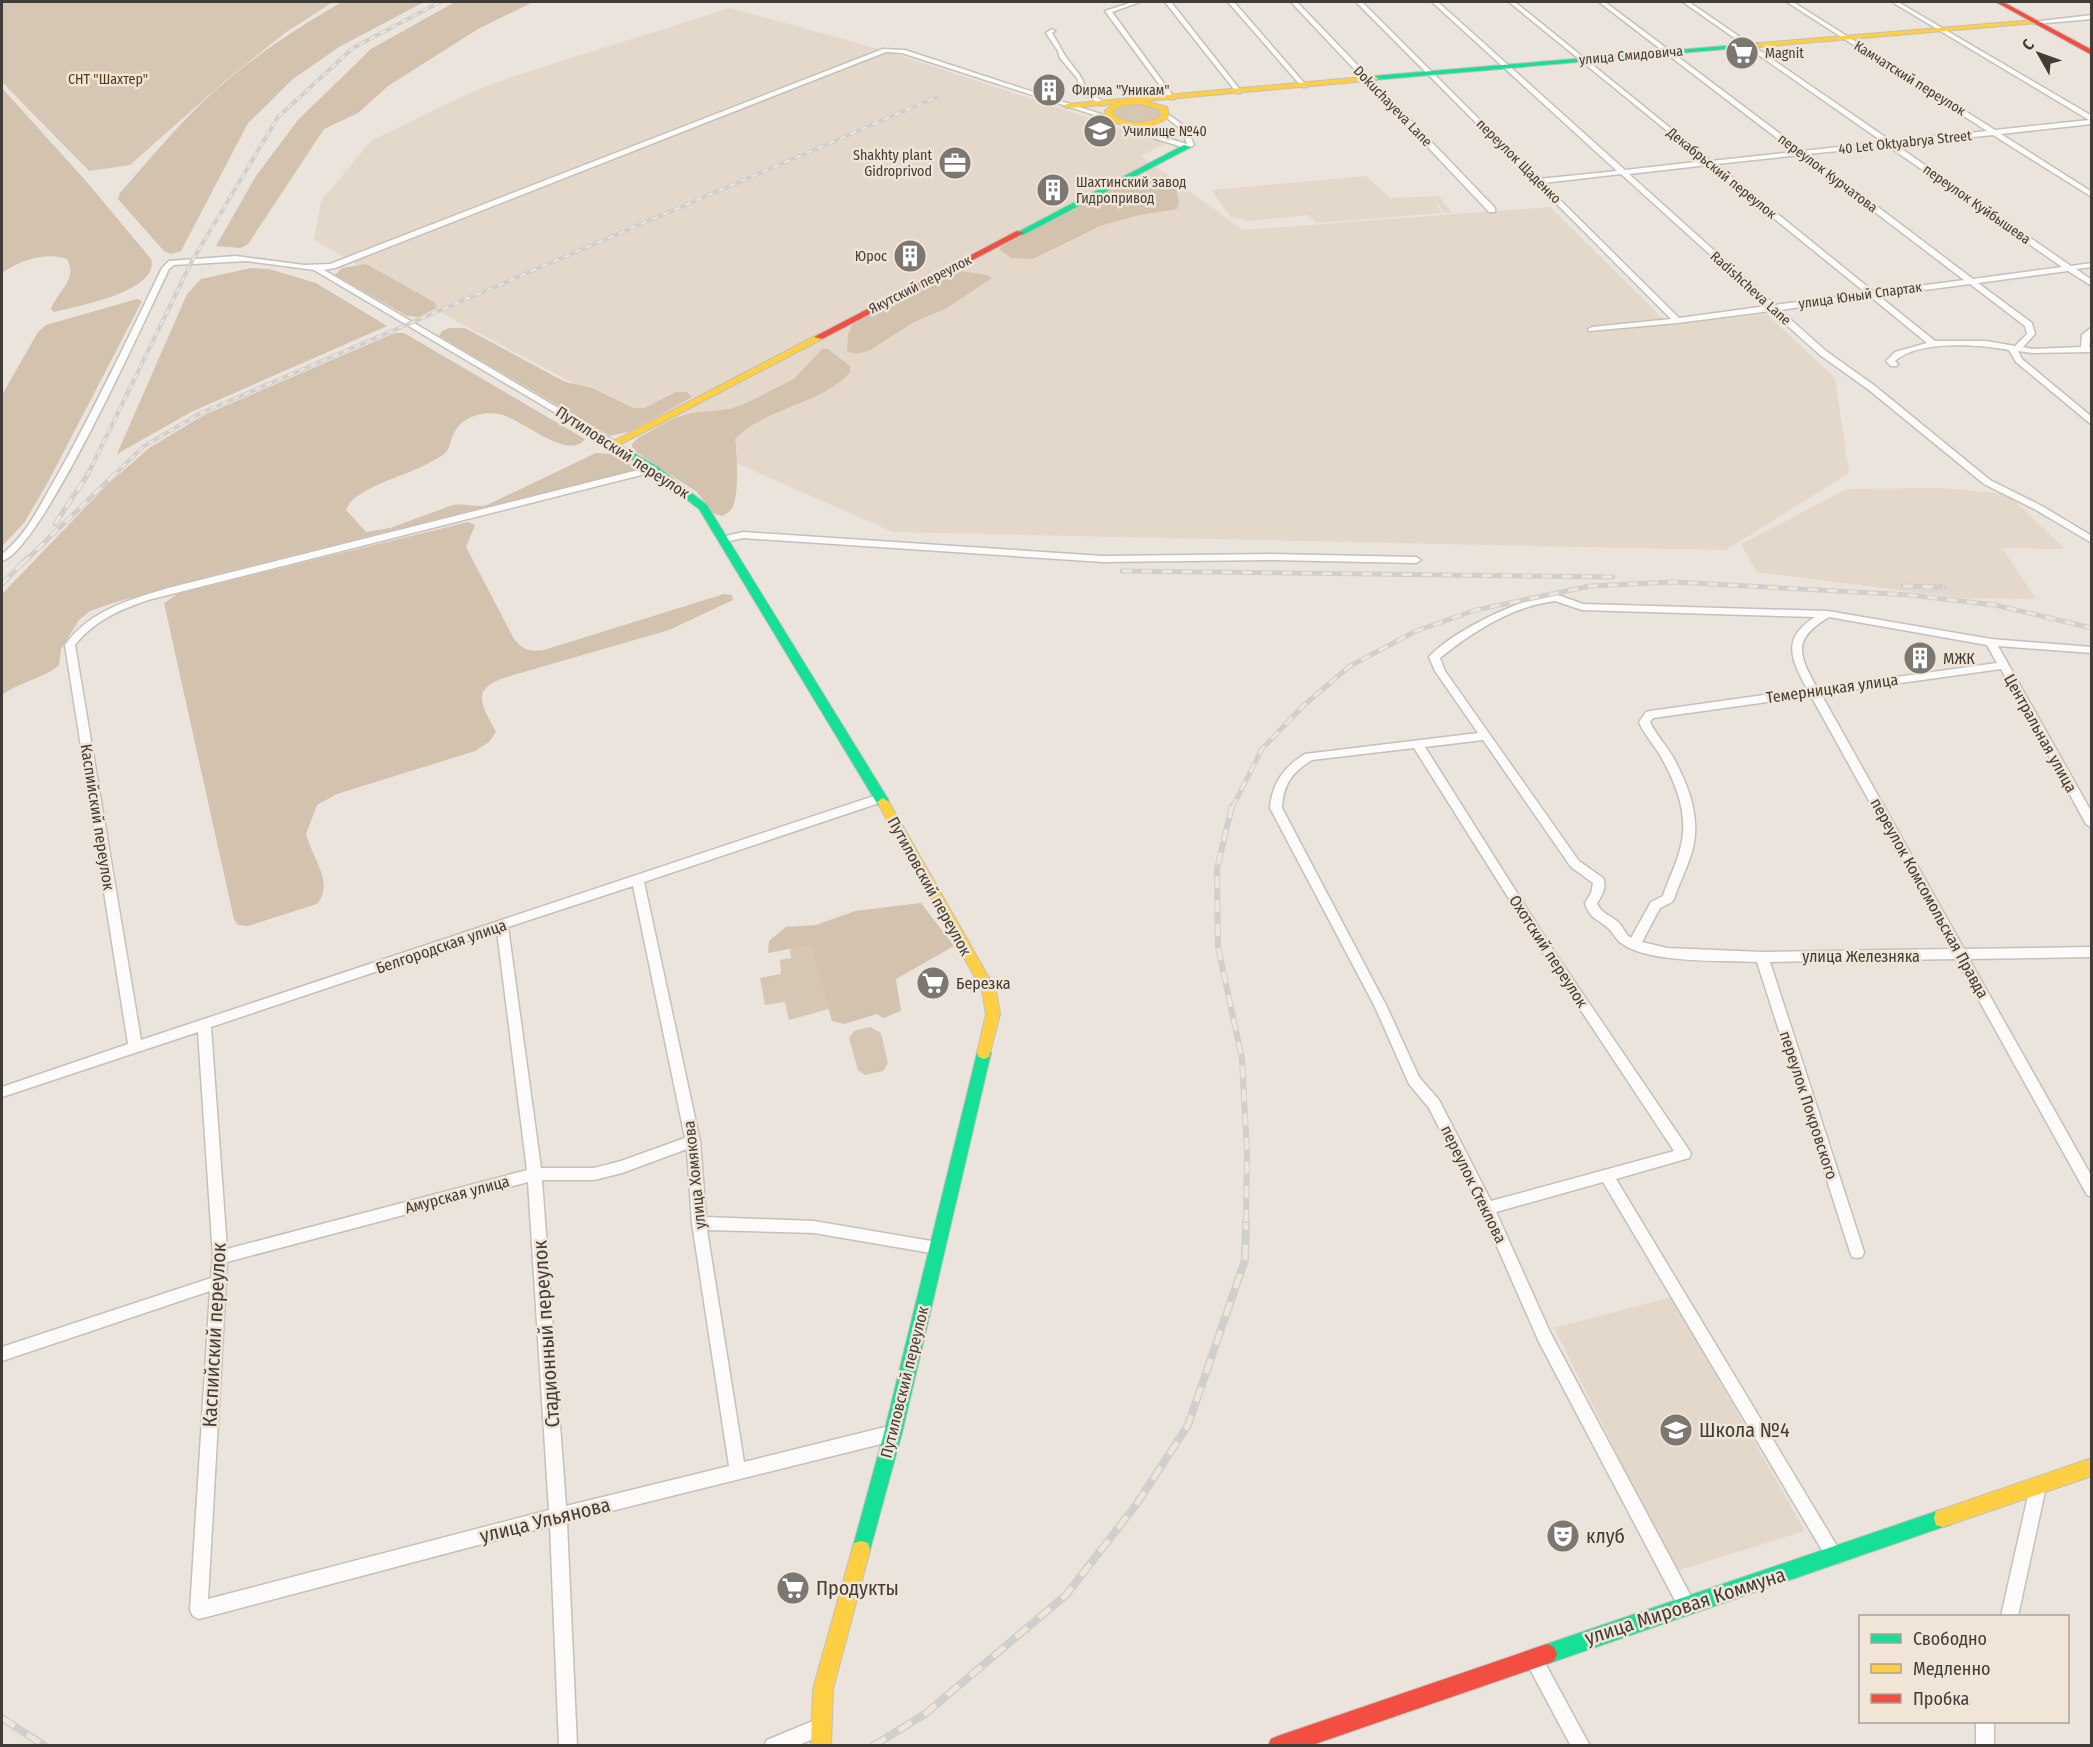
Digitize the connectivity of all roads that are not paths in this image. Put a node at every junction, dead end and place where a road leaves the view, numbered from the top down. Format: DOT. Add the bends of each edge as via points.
graph roads {
  1 [pos="1137,2"];
  2 [pos="1168,2"];
  3 [pos="1231,2"];
  4 [pos="1294,2"];
  5 [pos="1359,2"];
  6 [pos="1435,2"];
  7 [pos="1512,2"];
  8 [pos="1602,2"];
  9 [pos="1686,2"];
  10 [pos="1790,2"];
  11 [pos="1895,2"];
  12 [pos="1999,2"];
  13 [pos="2091,17"];
  14 [pos="2035,22"];
  15 [pos="1941,29"];
  16 [pos="1052,32"];
  17 [pos="1845,37"];
  18 [pos="1748,45"];
  19 [pos="1668,52"];
  20 [pos="2091,53"];
  21 [pos="1583,60"];
  22 [pos="1508,67"];
  23 [pos="1433,74"];
  24 [pos="1367,80"];
  25 [pos="1304,86"];
  26 [pos="1239,92"];
  27 [pos="1128,102"];
  28 [pos="1103,104"];
  29 [pos="1067,106"];
  30 [pos="1167,107"];
  31 [pos="2091,121"];
  32 [pos="1120,122"];
  33 [pos="1995,132"];
  34 [pos="1890,144"];
  35 [pos="1187,147"];
  36 [pos="1803,153"];
  37 [pos="1710,163"];
  38 [pos="1625,172"];
  39 [pos="1539,181"];
  40 [pos="2091,195"];
  41 [pos="1492,210"];
  42 [pos="2091,265"];
  43 [pos="2068,268"];
  44 [pos="317,269"];
  45 [pos="1968,280"];
  46 [pos="2091,284"];
  47 [pos="1869,293"];
  48 [pos="1771,307"];
  49 [pos="1677,321"];
  50 [pos="1592,329"];
  51 [pos="2091,329"];
  52 [pos="1933,344"];
  53 [pos="2017,346"];
  54 [pos="2088,348"];
  55 [pos="1894,364"];
  56 [pos="2091,422"];
  57 [pos="613,444"];
  58 [pos="654,469"];
  59 [pos="725,539"];
  60 [pos="2091,540"];
  61 [pos="2,558"];
  62 [pos="1416,560"];
  63 [pos="1828,614"];
  64 [pos="1990,642"];
  65 [pos="2091,651"];
  66 [pos="2003,665"];
  67 [pos="1815,690"];
  68 [pos="1487,736"];
  69 [pos="1418,745"];
  70 [pos="881,798"];
  71 [pos="2091,824"];
  72 [pos="638,881"];
  73 [pos="502,925"];
  74 [pos="1634,945"];
  75 [pos="2091,952"];
  76 [pos="1963,956"];
  77 [pos="1762,957"];
  78 [pos="204,1026"];
  79 [pos="135,1045"];
  80 [pos="2,1092"];
  81 [pos="693,1141"];
  82 [pos="535,1174"];
  83 [pos="1606,1174"];
  84 [pos="2091,1191"];
  85 [pos="1487,1208"];
  86 [pos="699,1223"];
  87 [pos="937,1248"];
  88 [pos="1857,1252"];
  89 [pos="220,1257"];
  90 [pos="218,1282"];
  91 [pos="2,1354"];
  92 [pos="893,1433"];
  93 [pos="2091,1467"];
  94 [pos="738,1472"];
  95 [pos="2038,1486"];
  96 [pos="558,1516"];
  97 [pos="1835,1556"];
  98 [pos="1687,1606"];
  99 [pos="199,1610"];
  100 [pos="2009,1615"];
  101 [pos="1533,1658"];
  102 [pos="1985,1723"];
  103 [pos="820,1736"];
  104 [pos="568,1746"];
  105 [pos="773,1746"];
  106 [pos="1278,1746"];
  107 [pos="1581,1746"];
  108 [pos="1985,1746"];
  1 -- 30 [label="street" via="1108,11"];
  2 -- 26 [label="street"];
  3 -- 25 [label="street"];
  4 -- 24 [label="street, Dokuchayeva Lane"];
  5 -- 23 [label="street, переулок Щаденко"];
  6 -- 22 [label="street, Radishcheva Lane"];
  7 -- 21 [label="street, Декабрьский переулок"];
  8 -- 19 [label="street, переулок Курчатова"];
  9 -- 18 [label="street, переулок Куйбышева"];
  10 -- 17 [label="street, Камчатский переулок"];
  11 -- 15 [label="street"];
  12 -- 14 [label="main road"];
  13 -- 14 [label="street, улица Смидовича"];
  14 -- 15 [label="main road, улица Смидовича"];
  14 -- 20 [label="main road"];
  15 -- 17 [label="main road, улица Смидовича"];
  15 -- 31 [label="street"];
  16 -- 28 [label="street" via="1049,33 1063,58 1080,78 1083,91"];
  17 -- 18 [label="main road, улица Смидовича"];
  17 -- 33 [label="street, Камчатский переулок"];
  18 -- 19 [label="main road, улица Смидовича"];
  18 -- 34 [label="street, переулок Куйбышева"];
  19 -- 21 [label="main road, улица Смидовича"];
  19 -- 36 [label="street, переулок Курчатова"];
  21 -- 22 [label="main road, улица Смидовича"];
  21 -- 37 [label="street, Декабрьский переулок"];
  22 -- 23 [label="main road, улица Смидовича"];
  22 -- 38 [label="street, Radishcheva Lane"];
  23 -- 24 [label="main road, улица Смидовича"];
  23 -- 39 [label="street, переулок Щаденко"];
  24 -- 25 [label="main road, улица Смидовича"];
  24 -- 41 [label="street, Dokuchayeva Lane"];
  25 -- 26 [label="main road, улица Смидовича"];
  26 -- 30 [label="main road, улица Смидовича"];
  27 -- 28 [label="main road"];
  27 -- 30 [label="main road"];
  27 -- 32 [label="main road" via="1109,110 1109,116"];
  28 -- 29 [label="main road"];
  29 -- 32 [label="street"];
  29 -- 44 [label="street" via="903,51 879,51 350,260"];
  30 -- 32 [label="main road" via="1161,120 1151,124"];
  30 -- 35 [label="street" via="1191,140"];
  31 -- 33 [label="street, 40 Let Oktyabrya Street"];
  32 -- 35 [label="street"];
  33 -- 34 [label="street, 40 Let Oktyabrya Street"];
  33 -- 40 [label="street, Камчатский переулок"];
  34 -- 36 [label="street, 40 Let Oktyabrya Street"];
  34 -- 43 [label="street, переулок Куйбышева"];
  35 -- 57 [label="main road, Якутский переулок"];
  36 -- 37 [label="street, 40 Let Oktyabrya Street"];
  36 -- 45 [label="street, переулок Курчатова"];
  37 -- 38 [label="street, 40 Let Oktyabrya Street"];
  37 -- 47 [label="street, Декабрьский переулок"];
  38 -- 39 [label="street, 40 Let Oktyabrya Street"];
  38 -- 48 [label="street, Radishcheva Lane"];
  39 -- 49 [label="street, переулок Щаденко"];
  42 -- 43 [label="street, улица Юный Спартак"];
  43 -- 45 [label="street, улица Юный Спартак"];
  43 -- 46 [label="street, переулок Куйбышева"];
  44 -- 57 [label="street, Путиловский переулок"];
  44 -- 61 [label="street" via="225,258 172,263 166,268 78,446 32,527 13,551"];
  45 -- 47 [label="street, улица Юный Спартак"];
  45 -- 53 [label="street, переулок Курчатова" via="2029,325 2031,334"];
  47 -- 48 [label="street, улица Юный Спартак"];
  47 -- 52 [label="street, Декабрьский переулок"];
  48 -- 49 [label="street, улица Юный Спартак"];
  48 -- 60 [label="street, Radishcheva Lane" via="1823,353 1987,482"];
  49 -- 50 [label="street, улица Юный Спартак"];
  51 -- 54 [label="street" via="2086,335"];
  52 -- 53 [label="street"];
  52 -- 55 [label="street" via="1898,354 1890,361"];
  53 -- 54 [label="street" via="2032,351"];
  53 -- 56 [label="street" via="2019,360"];
  57 -- 58 [label="main road, Путиловский переулок"];
  58 -- 59 [label="main road, Путиловский переулок" via="696,499"];
  58 -- 79 [label="street, Каспийский переулок" via="172,590 96,617 76,635 70,645"];
  59 -- 62 [label="street" via="743,535 1103,559"];
  59 -- 70 [label="main road, Путиловский переулок"];
  63 -- 64 [label="street"];
  63 -- 67 [label="street, переулок Комсомольская Правда" via="1802,628 1797,642 1799,662"];
  63 -- 68 [label="street" via="1582,607 1555,598 1512,610 1434,657"];
  64 -- 65 [label="street"];
  64 -- 66 [label="street, Центральная улица"];
  66 -- 67 [label="street, Темерницкая улица"];
  66 -- 71 [label="street, Центральная улица"];
  67 -- 74 [label="street, Темерницкая улица" via="1660,713 1650,715 1644,722 1688,801 1690,819 1688,845 1668,899 1655,905"];
  67 -- 76 [label="street, переулок Комсомольская Правда"];
  68 -- 69 [label="street"];
  68 -- 74 [label="street" via="1575,864 1599,881 1591,903 1594,912"];
  69 -- 83 [label="street, Охотский переулок" via="1549,953 1684,1154"];
  69 -- 85 [label="street, переулок Стеклова" via="1309,757 1293,766 1276,792 1276,808 1381,1007 1414,1080 1434,1104"];
  70 -- 72 [label="street, Белгородская улица"];
  70 -- 87 [label="main road, Путиловский переулок" via="989,990 993,1014"];
  72 -- 73 [label="street, Белгородская улица"];
  72 -- 81 [label="street, улица Хомякова"];
  73 -- 78 [label="street, Белгородская улица"];
  73 -- 82 [label="street, Стадионный переулок"];
  74 -- 77 [label="street, улица Железняка" via="1667,953"];
  75 -- 76 [label="street, улица Железняка"];
  76 -- 77 [label="street, улица Железняка"];
  76 -- 84 [label="street, переулок Комсомольская Правда"];
  77 -- 88 [label="street, переулок Покровского"];
  78 -- 79 [label="street, Белгородская улица"];
  78 -- 89 [label="street, Каспийский переулок"];
  79 -- 80 [label="street, Белгородская улица"];
  81 -- 82 [label="street, Амурская улица" via="594,1174"];
  81 -- 86 [label="street, улица Хомякова"];
  82 -- 89 [label="street, Амурская улица"];
  82 -- 96 [label="street, Стадионный переулок"];
  83 -- 85 [label="street"];
  83 -- 97 [label="street"];
  85 -- 98 [label="street, переулок Стеклова" via="1544,1337"];
  86 -- 87 [label="street" via="814,1227"];
  86 -- 94 [label="street, улица Хомякова"];
  87 -- 92 [label="main road, Путиловский переулок"];
  89 -- 90 [label="street, Каспийский переулок"];
  90 -- 91 [label="street"];
  90 -- 99 [label="street, Каспийский переулок"];
  92 -- 94 [label="street, улица Ульянова"];
  92 -- 103 [label="main road, Путиловский переулок" via="823,1689"];
  93 -- 95 [label="main road, улица Мировая Коммуна"];
  94 -- 96 [label="street, улица Ульянова"];
  95 -- 97 [label="main road, улица Мировая Коммуна"];
  95 -- 100 [label="street"];
  96 -- 99 [label="street, улица Ульянова"];
  96 -- 104 [label="street, Стадионный переулок"];
  97 -- 98 [label="main road, улица Мировая Коммуна"];
  98 -- 101 [label="main road, улица Мировая Коммуна"];
  101 -- 106 [label="main road, улица Мировая Коммуна"];
  101 -- 107 [label="street"];
  102 -- 108 [label="street"];
  103 -- 105 [label="street"];
}
